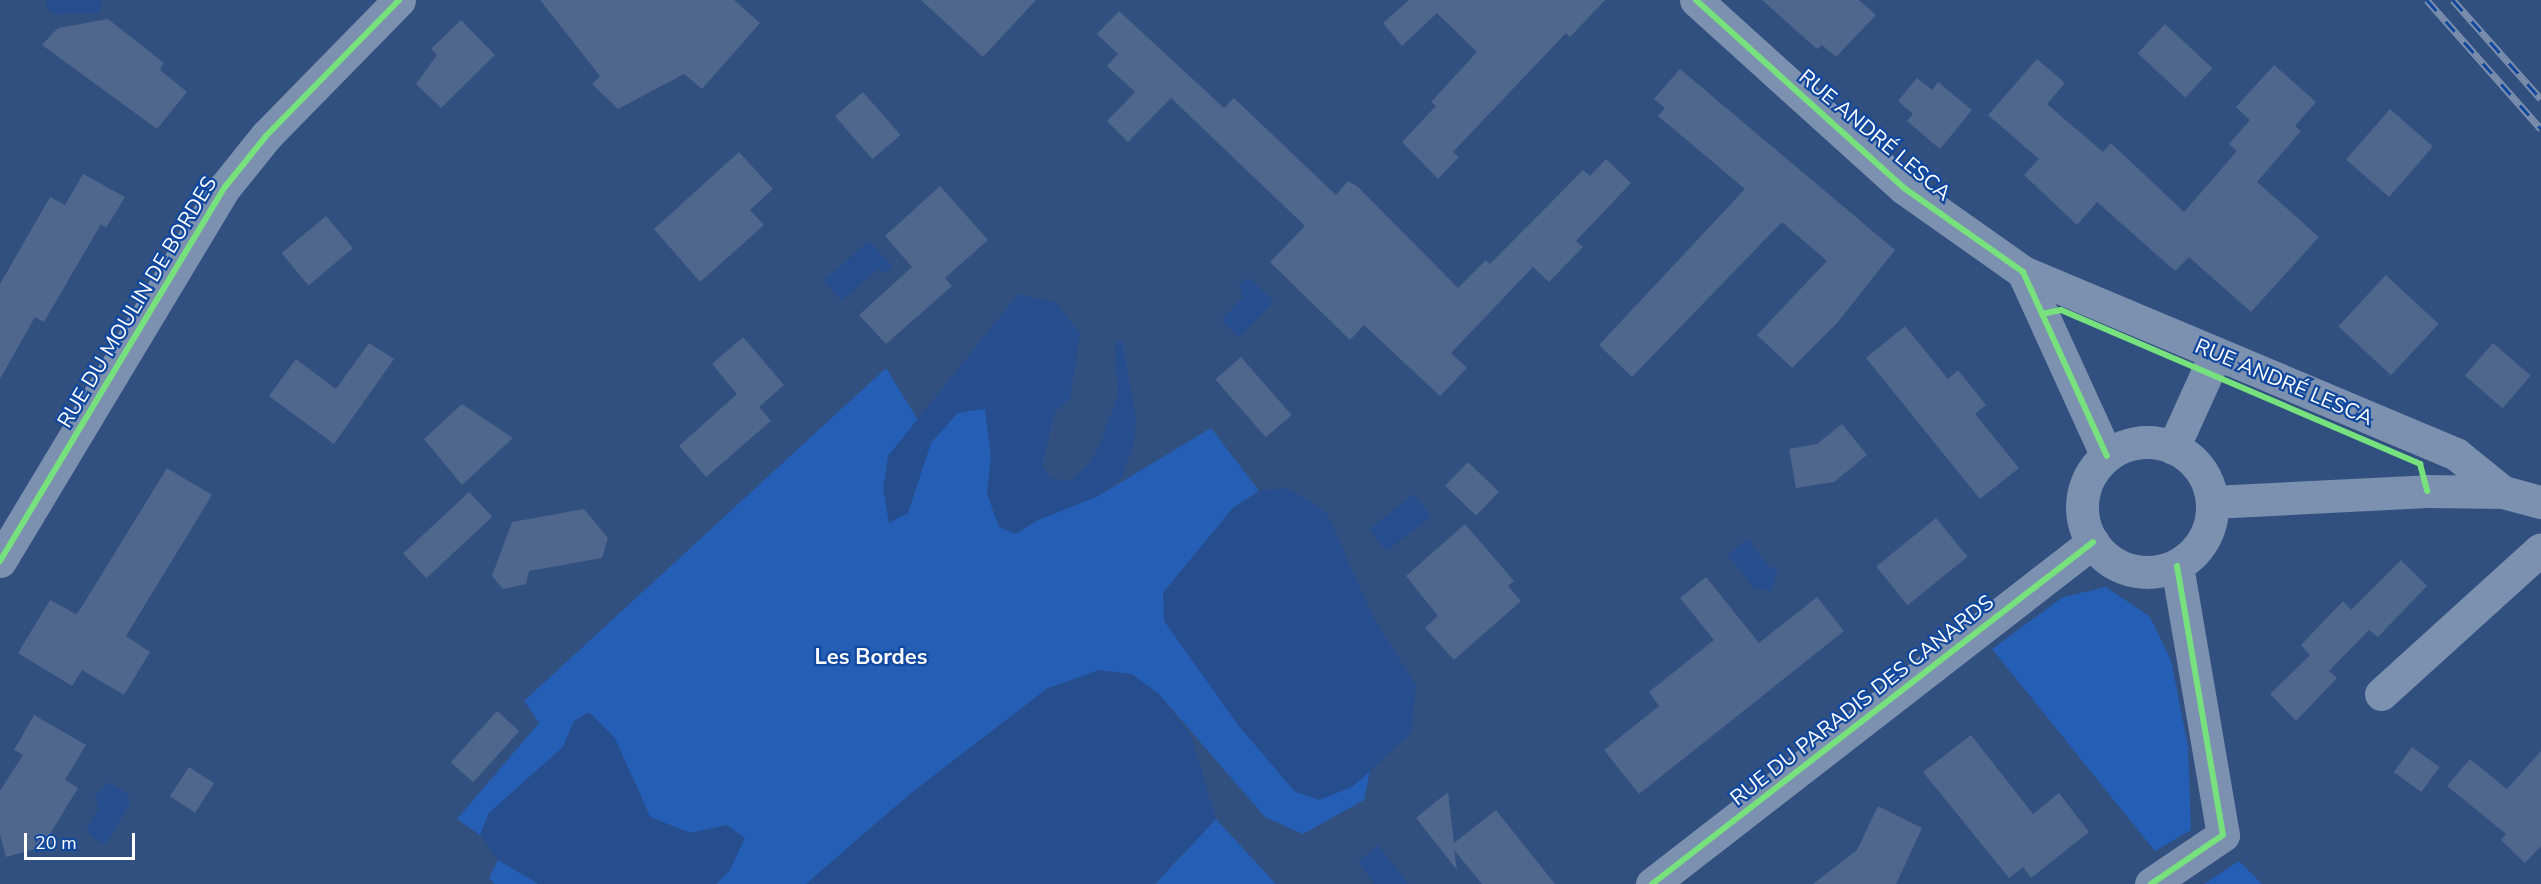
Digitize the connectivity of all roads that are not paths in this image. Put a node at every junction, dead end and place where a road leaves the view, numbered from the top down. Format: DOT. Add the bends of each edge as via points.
graph roads {
  1 [pos="399,0"];
  2 [pos="1696,0"];
  3 [pos="2023,272"];
  4 [pos="2216,353"];
  5 [pos="2173,448"];
  6 [pos="2107,456"];
  7 [pos="2503,492"];
  8 [pos="2212,502"];
  9 [pos="2541,502"];
  10 [pos="2092,542"];
  11 [pos="2540,550"];
  12 [pos="0,561"];
  13 [pos="2177,566"];
  14 [pos="2381,694"];
  15 [pos="1652,884"];
  16 [pos="2151,884"];
  1 -- 12 [label="street, RUE DU MOULIN DE BORDES" via="266,136 225,187"];
  2 -- 3 [label="street, RUE ANDRÉ LESCA" via="1904,188"];
  3 -- 4 [label="street, RUE ANDRÉ LESCA"];
  3 -- 6 [label="street"];
  4 -- 5 [label="street"];
  4 -- 7 [label="street, RUE ANDRÉ LESCA" via="2456,454"];
  5 -- 6 [label="street" via="2139,443"];
  5 -- 8 [label="street" via="2200,470"];
  6 -- 10 [label="street" via="2094,470 2082,506"];
  7 -- 8 [label="street, RUE ANDRÉ LESCA" via="2427,491"];
  7 -- 9 [label="street, RUE ANDRÉ LESCA"];
  8 -- 13 [label="street" via="2204,539"];
  10 -- 13 [label="street" via="2121,567 2159,572"];
  10 -- 15 [label="street, RUE DU PARADIS DES CANARDS"];
  11 -- 14 [label="street"];
  13 -- 16 [label="street" via="2223,835"];
}
